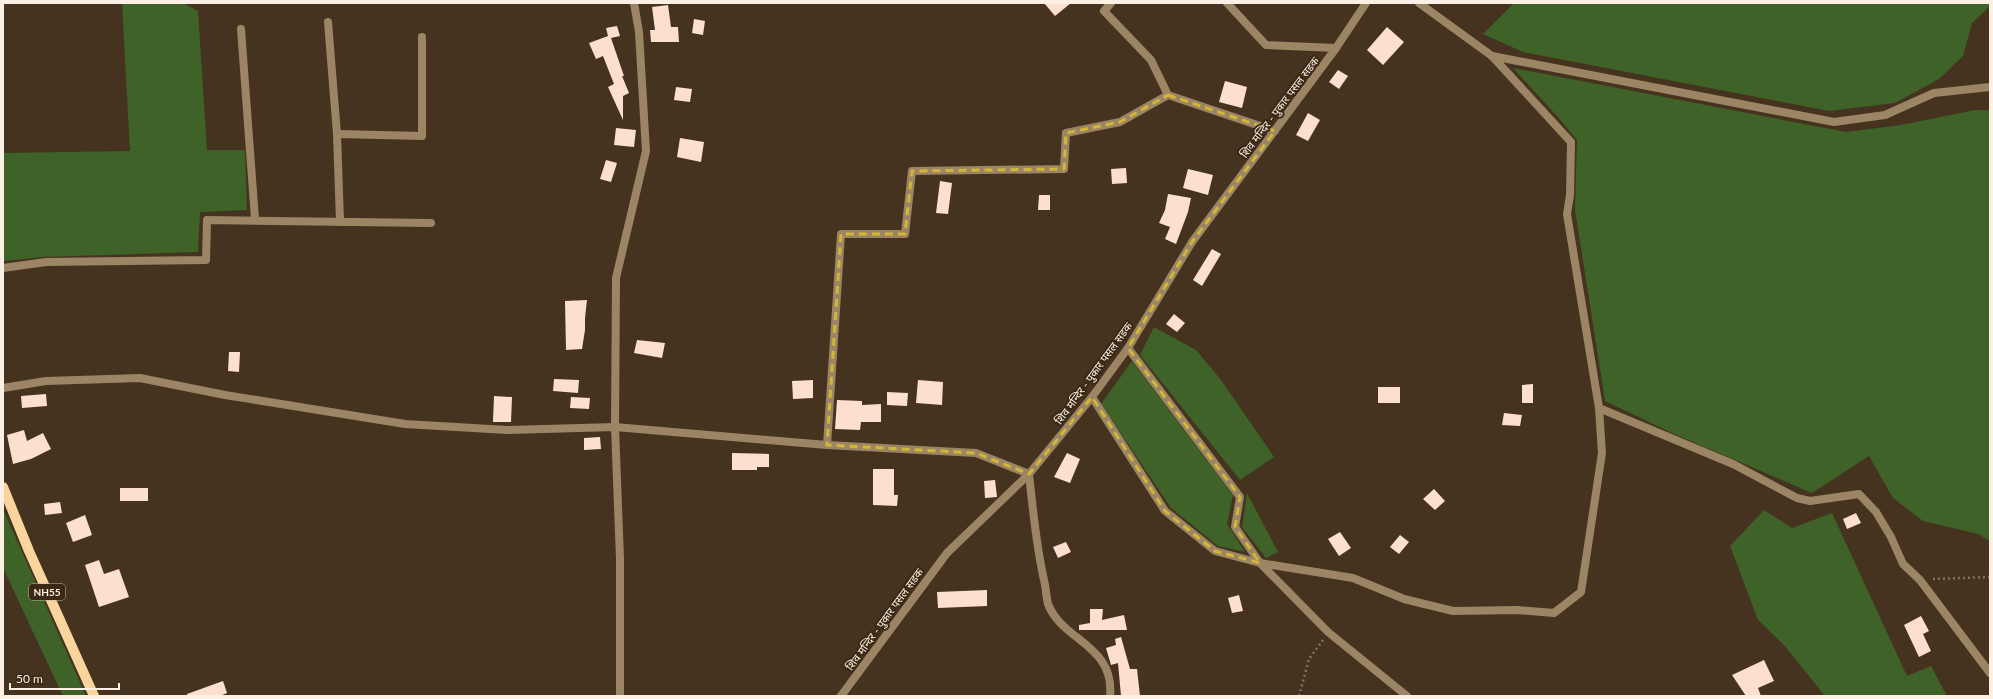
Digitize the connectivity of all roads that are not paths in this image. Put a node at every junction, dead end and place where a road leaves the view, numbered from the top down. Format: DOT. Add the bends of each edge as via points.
graph roads {
  1 [pos="634,3"];
  2 [pos="1111,3"];
  3 [pos="1227,3"];
  4 [pos="1366,3"];
  5 [pos="1419,3"];
  6 [pos="328,22"];
  7 [pos="241,29"];
  8 [pos="422,37"];
  9 [pos="1336,48"];
  10 [pos="1492,56"];
  11 [pos="1990,87"];
  12 [pos="1168,95"];
  13 [pos="1275,131"];
  14 [pos="337,134"];
  15 [pos="256,219"];
  16 [pos="340,222"];
  17 [pos="431,223"];
  18 [pos="3,268"];
  19 [pos="1128,348"];
  20 [pos="3,388"];
  21 [pos="1092,397"];
  22 [pos="1599,408"];
  23 [pos="615,427"];
  24 [pos="827,445"];
  25 [pos="1029,474"];
  26 [pos="3,487"];
  27 [pos="1260,563"];
  28 [pos="1990,673"];
  29 [pos="94,696"];
  30 [pos="620,696"];
  31 [pos="841,696"];
  32 [pos="1110,696"];
  33 [pos="1407,696"];
  1 -- 23 [label="street" via="639,32 646,151 616,278"];
  2 -- 12 [label="street" via="1104,11 1151,60"];
  3 -- 9 [label="street" via="1266,45"];
  4 -- 9 [label="street, शिव मन्दिर - पुकार पसल सडक"];
  5 -- 10 [label="street"];
  6 -- 14 [label="street"];
  7 -- 15 [label="street"];
  8 -- 14 [label="street" via="422,136"];
  9 -- 13 [label="street, शिव मन्दिर - पुकार पसल सडक"];
  10 -- 11 [label="street" via="1834,122 1885,114 1934,93"];
  10 -- 22 [label="street" via="1571,142 1570,195 1566,214"];
  12 -- 13 [label="street"];
  12 -- 24 [label="street" via="1120,122 1066,133 1064,169 912,171 905,234 841,234"];
  13 -- 19 [label="street, शिव मन्दिर - पुकार पसल सडक" via="1192,242"];
  14 -- 16 [label="street"];
  15 -- 16 [label="street"];
  15 -- 18 [label="street" via="207,220 206,260 46,262"];
  16 -- 17 [label="street"];
  19 -- 21 [label="street, शिव मन्दिर - पुकार पसल सडक"];
  19 -- 27 [label="street" via="1240,497 1235,527"];
  20 -- 23 [label="street" via="46,381 140,378 225,395 405,424 507,430"];
  21 -- 25 [label="street, शिव मन्दिर - पुकार पसल सडक"];
  21 -- 27 [label="street" via="1165,511 1215,550"];
  22 -- 27 [label="street" via="1602,453 1581,592 1554,613 1517,610 1453,611 1404,599 1353,578"];
  22 -- 28 [label="street" via="1733,464 1797,498 1810,501 1859,494 1876,512 1903,564 1920,580"];
  23 -- 24 [label="street"];
  23 -- 30 [label="street" via="620,559"];
  24 -- 25 [label="street" via="976,453"];
  25 -- 31 [label="street, शिव मन्दिर - पुकार पसल सडक" via="947,553"];
  25 -- 32 [label="street" via="1039,560 1048,604 1059,620 1098,655 1108,680"];
  26 -- 29 [label="main road, NH55"];
  27 -- 33 [label="street" via="1328,632"];
}
